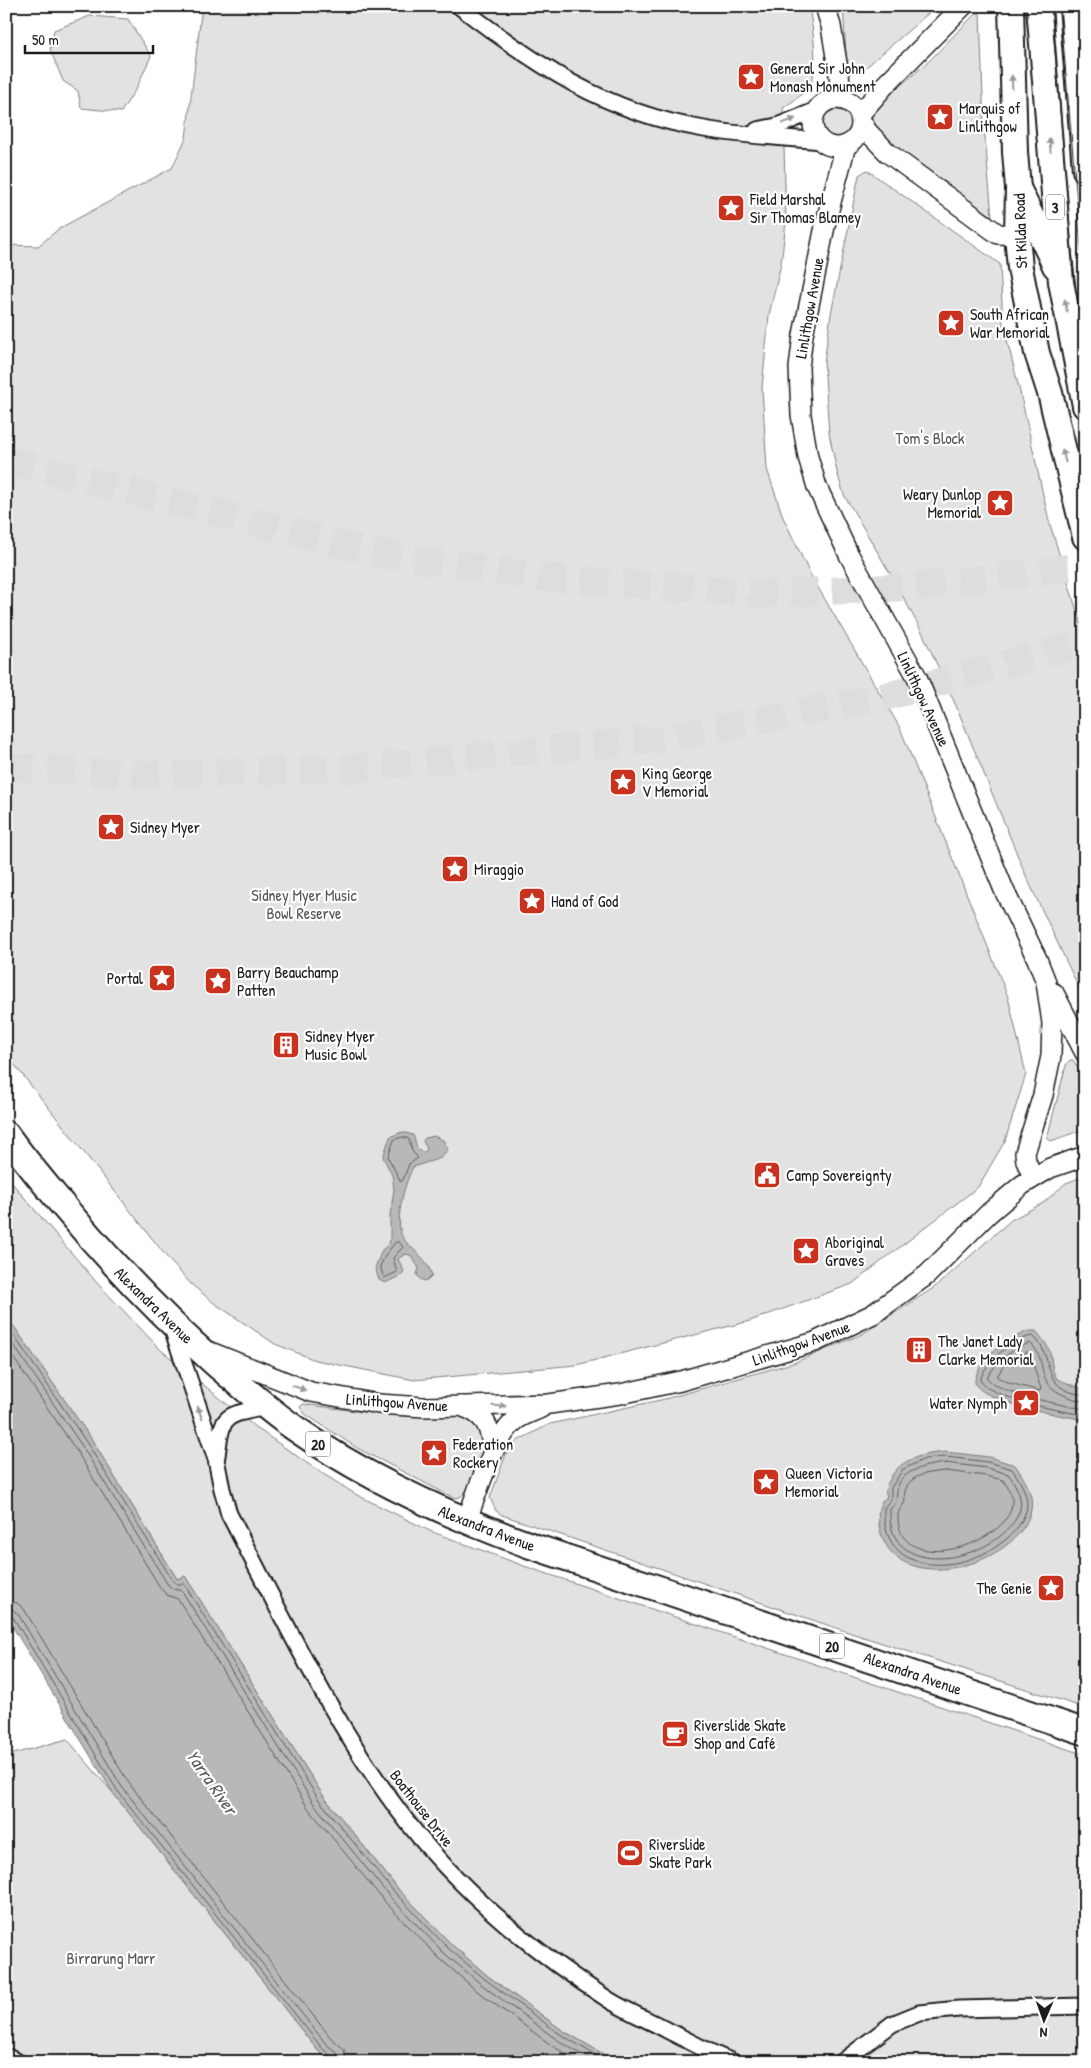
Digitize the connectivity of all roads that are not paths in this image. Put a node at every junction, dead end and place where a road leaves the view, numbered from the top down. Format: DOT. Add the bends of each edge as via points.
graph roads {
  1 [pos="459,6"];
  2 [pos="825,6"];
  3 [pos="963,6"];
  4 [pos="1011,6"];
  5 [pos="1039,6"];
  6 [pos="1072,6"];
  7 [pos="830,26"];
  8 [pos="899,70"];
  9 [pos="844,100"];
  10 [pos="819,108"];
  11 [pos="860,117"];
  12 [pos="725,133"];
  13 [pos="824,143"];
  14 [pos="848,145"];
  15 [pos="904,165"];
  16 [pos="1085,170"];
  17 [pos="1018,188"];
  18 [pos="826,221"];
  19 [pos="1016,235"];
  20 [pos="1061,282"];
  21 [pos="1085,406"];
  22 [pos="1085,537"];
  23 [pos="1036,959"];
  24 [pos="1085,1054"];
  25 [pos="11,1143"];
  26 [pos="1085,1156"];
  27 [pos="1033,1176"];
  28 [pos="171,1324"];
  29 [pos="196,1346"];
  30 [pos="549,1404"];
  31 [pos="460,1406"];
  32 [pos="266,1407"];
  33 [pos="493,1452"];
  34 [pos="216,1459"];
  35 [pos="466,1522"];
  36 [pos="1085,1732"];
  37 [pos="1085,2006"];
  38 [pos="6,2054"];
  39 [pos="22,2062"];
  40 [pos="733,2062"];
  41 [pos="842,2062"];
  1 -- 12 [label="street" via="520,52 584,90 644,115"];
  2 -- 7 [label="street"];
  3 -- 8 [label="street"];
  17 -- 4 [label="main road, St Kilda Road, one-way"];
  20 -- 5 [label="main road, 3, one-way"];
  6 -- 16 [label="main road"];
  7 -- 9 [label="street"];
  7 -- 10 [label="street" via="831,62"];
  8 -- 9 [label="street"];
  8 -- 11 [label="street"];
  9 -- 10 [label="street" via="830,100"];
  9 -- 11 [label="street" via="852,104"];
  12 -- 10 [label="street, one-way" via="764,129"];
  10 -- 13 [label="street" via="813,123 816,136"];
  11 -- 14 [label="street" via="860,132"];
  11 -- 15 [label="street" via="877,142"];
  12 -- 13 [label="street"];
  13 -- 14 [label="street" via="841,147"];
  13 -- 18 [label="street, Linlithgow Avenue" via="828,178"];
  14 -- 15 [label="street" via="881,153"];
  14 -- 18 [label="street, Linlithgow Avenue"];
  15 -- 19 [label="street" via="998,234"];
  17 -- 19 [label="main road, St Kilda Road"];
  17 -- 20 [label="main road"];
  18 -- 23 [label="street, Linlithgow Avenue" via="799,368 801,415 817,488 849,555 917,677 1004,890"];
  22 -- 19 [label="main road, St Kilda Road, one-way" via="1050,392 1037,354"];
  21 -- 20 [label="main road, 3, one-way"];
  23 -- 24 [label="street"];
  23 -- 27 [label="street, Linlithgow Avenue" via="1050,998 1052,1038 1049,1072 1026,1153"];
  25 -- 28 [label="highway, Alexandra Avenue / 20" via="105,1256"];
  26 -- 27 [label="street, Linlithgow Avenue"];
  27 -- 30 [label="street, Linlithgow Avenue" via="989,1213 922,1279 878,1311 852,1325 815,1342 681,1381"];
  28 -- 29 [label="highway, Alexandra Avenue / 20"];
  34 -- 28 [label="street, Boathouse Drive, one-way"];
  29 -- 31 [label="street, Linlithgow Avenue, one-way" via="324,1396 379,1404"];
  29 -- 32 [label="highway, Alexandra Avenue / 20"];
  31 -- 30 [label="street, Linlithgow Avenue, one-way"];
  30 -- 33 [label="street, Linlithgow Avenue" via="517,1419"];
  31 -- 33 [label="street" via="484,1420"];
  32 -- 34 [label="street, Boathouse Drive" via="225,1420 220,1430"];
  32 -- 35 [label="highway, Alexandra Avenue / 20" via="312,1440 358,1467"];
  33 -- 35 [label="street, Linlithgow Avenue"];
  34 -- 40 [label="street, Boathouse Drive" via="230,1514 286,1624 335,1714 408,1824 492,1912 572,1975 611,2001"];
  35 -- 36 [label="highway, Alexandra Avenue / 20"];
  37 -- 41 [label="street" via="919,2013 892,2024"];
  38 -- 39 [label="street"];
}
